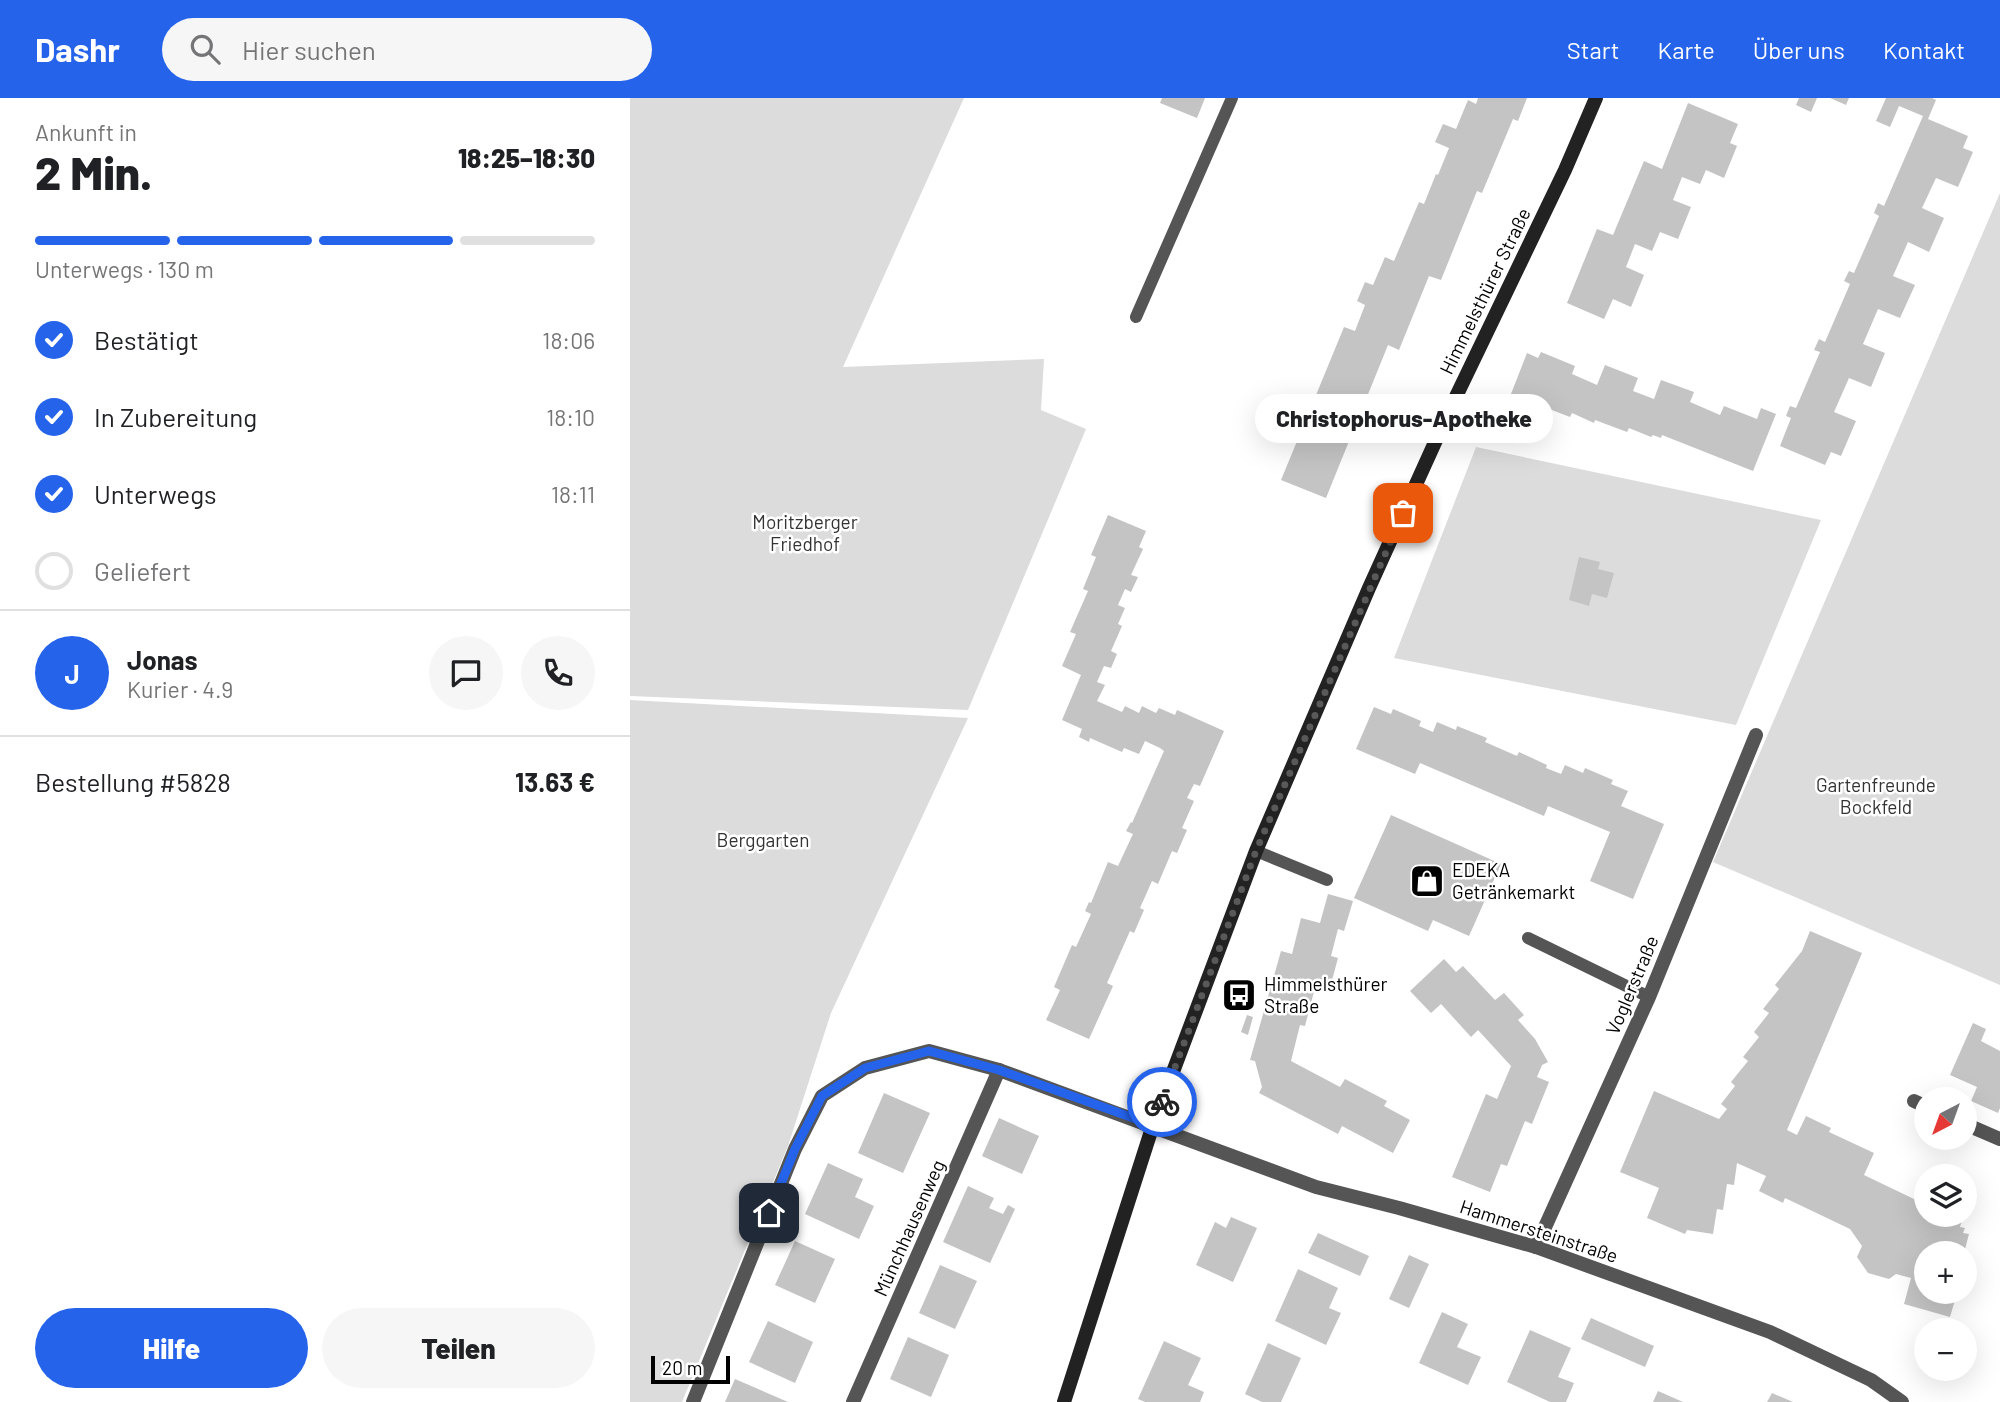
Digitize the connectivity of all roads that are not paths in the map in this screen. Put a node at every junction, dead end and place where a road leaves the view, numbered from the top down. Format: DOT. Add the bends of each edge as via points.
graph roads {
  1 [pos="1231,98"];
  2 [pos="1596,98"];
  3 [pos="1136,317"];
  4 [pos="1756,735"];
  5 [pos="1256,851"];
  6 [pos="1327,880"];
  7 [pos="1528,938"];
  8 [pos="1649,997"];
  9 [pos="999,1070"];
  10 [pos="1153,1125"];
  11 [pos="1978,1130"];
  12 [pos="2000,1139"];
  13 [pos="1536,1247"];
  14 [pos="693,1402"];
  15 [pos="853,1402"];
  16 [pos="1064,1402"];
  17 [pos="1902,1402"];
  1 -- 3 [label="lane"];
  2 -- 5 [label="street, Himmelsthürer Straße" via="1369,588"];
  4 -- 8 [label="street, Voglerstraße"];
  5 -- 6 [label="lane"];
  5 -- 10 [label="street, Himmelsthürer Straße"];
  7 -- 8 [label="lane"];
  8 -- 13 [label="street, Voglerstraße"];
  9 -- 10 [label="street, Hammersteinstraße"];
  9 -- 14 [label="street, Hammersteinstraße" via="929,1051 865,1068 822,1096 795,1149"];
  9 -- 15 [label="street, Münchhausenweg"];
  10 -- 13 [label="street, Hammersteinstraße" via="1316,1187"];
  10 -- 16 [label="street, Himmelsthürer Straße"];
  11 -- 12 [label="street"];
  13 -- 17 [label="street, Hammersteinstraße" via="1770,1332 1871,1380"];
}
